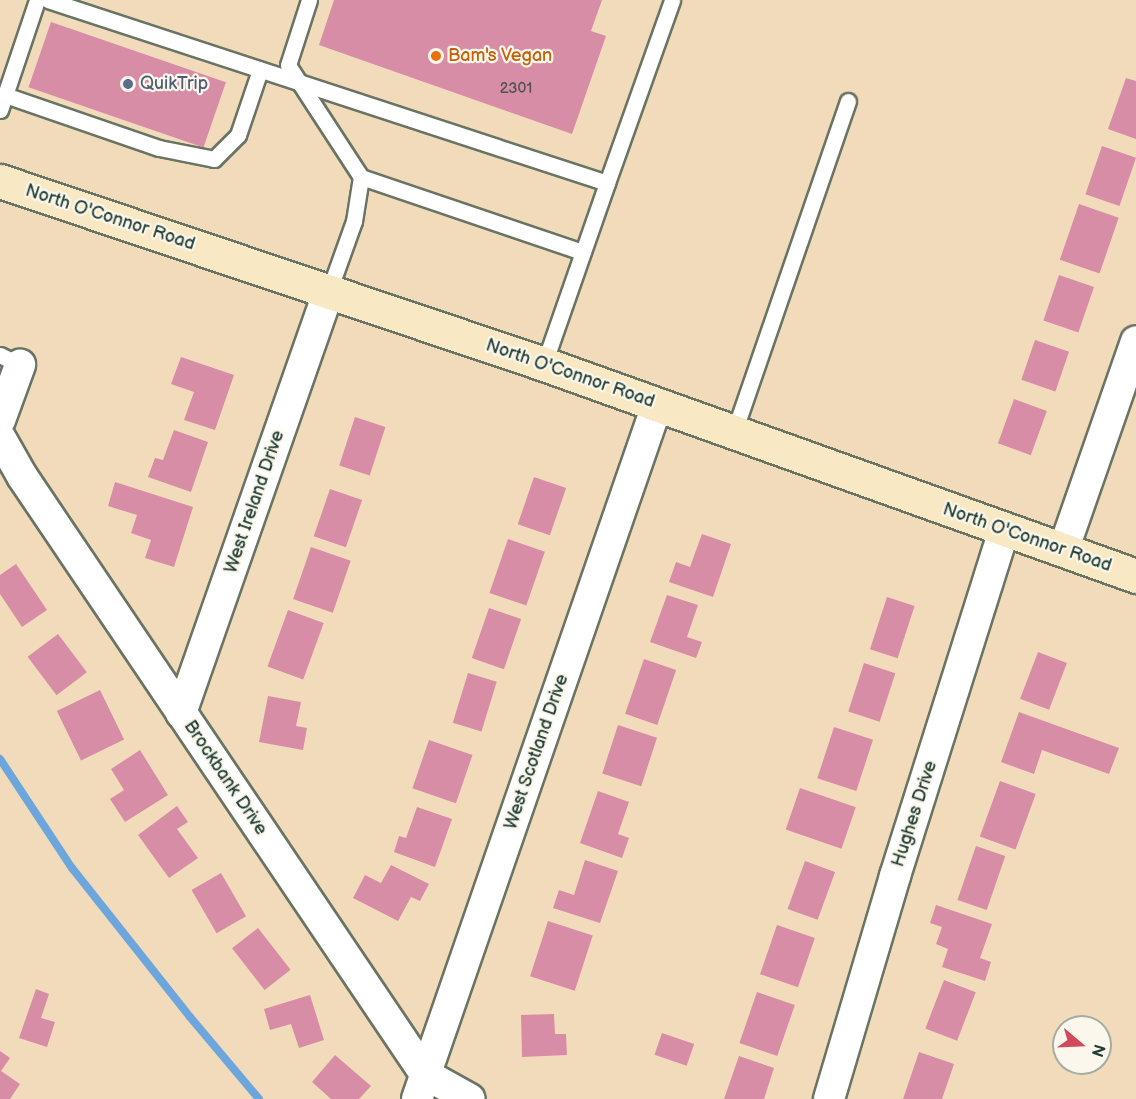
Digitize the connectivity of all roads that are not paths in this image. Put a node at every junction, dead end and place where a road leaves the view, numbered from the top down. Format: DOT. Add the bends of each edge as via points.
graph roads {
  1 [pos="37,0"];
  2 [pos="48,0"];
  3 [pos="309,0"];
  4 [pos="672,0"];
  5 [pos="260,70"];
  6 [pos="298,82"];
  7 [pos="5,95"];
  8 [pos="848,101"];
  9 [pos="0,111"];
  10 [pos="361,177"];
  11 [pos="0,181"];
  12 [pos="607,183"];
  13 [pos="583,252"];
  14 [pos="330,291"];
  15 [pos="1136,340"];
  16 [pos="10,360"];
  17 [pos="544,364"];
  18 [pos="657,405"];
  19 [pos="0,420"];
  20 [pos="734,432"];
  21 [pos="0,437"];
  22 [pos="1004,531"];
  23 [pos="1063,551"];
  24 [pos="1136,576"];
  25 [pos="181,713"];
  26 [pos="421,1086"];
  27 [pos="470,1099"];
  28 [pos="829,1099"];
  1 -- 7 [label="lane"];
  2 -- 5 [label="lane"];
  3 -- 6 [label="lane" via="288,65"];
  4 -- 12 [label="lane"];
  5 -- 6 [label="lane"];
  5 -- 7 [label="lane" via="238,135 214,159 159,148"];
  6 -- 10 [label="lane"];
  6 -- 12 [label="lane"];
  7 -- 9 [label="lane"];
  8 -- 20 [label="lane"];
  10 -- 13 [label="lane"];
  10 -- 14 [label="lane" via="354,221"];
  11 -- 14 [label="main road, North O'Connor Road"];
  12 -- 13 [label="lane"];
  13 -- 17 [label="lane"];
  14 -- 17 [label="main road, North O'Connor Road"];
  14 -- 25 [label="street, West Ireland Drive"];
  15 -- 23 [label="street"];
  16 -- 19 [label="street"];
  17 -- 18 [label="main road, North O'Connor Road"];
  18 -- 20 [label="main road, North O'Connor Road"];
  18 -- 26 [label="street, West Scotland Drive"];
  20 -- 22 [label="main road, North O'Connor Road"];
  21 -- 25 [label="street, Brockbank Drive"];
  22 -- 23 [label="main road, North O'Connor Road"];
  22 -- 28 [label="street, Hughes Drive"];
  23 -- 24 [label="main road, North O'Connor Road"];
  25 -- 26 [label="street, Brockbank Drive"];
  26 -- 27 [label="street, Brockbank Drive"];
}
